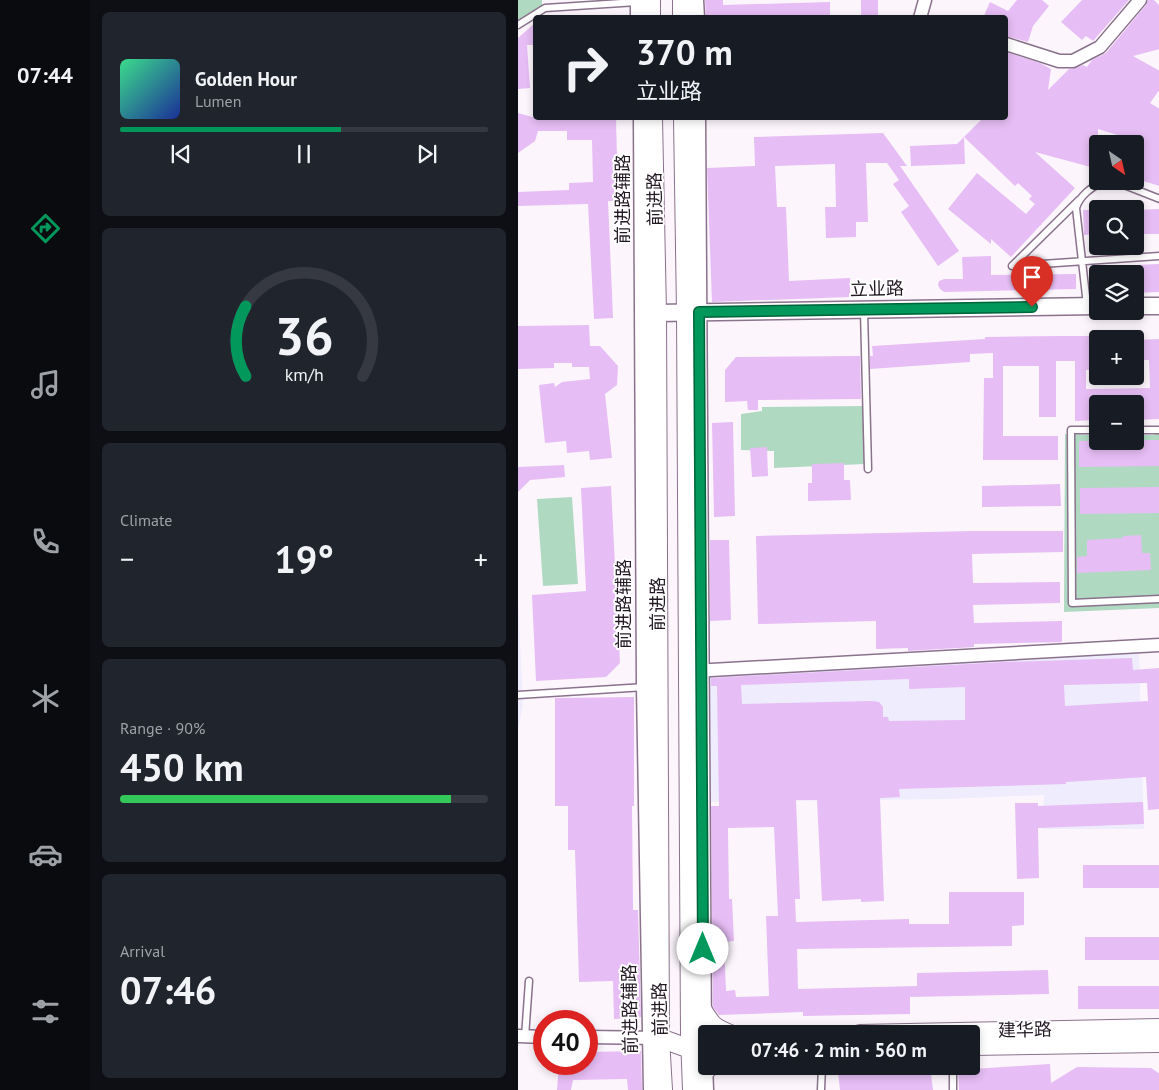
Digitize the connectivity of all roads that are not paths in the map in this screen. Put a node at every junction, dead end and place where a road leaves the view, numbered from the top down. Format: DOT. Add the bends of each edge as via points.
graph roads {
  1 [pos="682,0"];
  2 [pos="695,0"];
  3 [pos="925,0"];
  4 [pos="1140,0"];
  5 [pos="645,6"];
  6 [pos="534,15"];
  7 [pos="682,15"];
  8 [pos="696,15"];
  9 [pos="921,15"];
  10 [pos="533,16"];
  11 [pos="518,26"];
  12 [pos="1008,45"];
  13 [pos="642,120"];
  14 [pos="653,120"];
  15 [pos="683,120"];
  16 [pos="697,120"];
  17 [pos="1089,190"];
  18 [pos="1137,190"];
  19 [pos="1160,199"];
  20 [pos="1079,200"];
  21 [pos="1160,256"];
  22 [pos="1082,260"];
  23 [pos="1089,289"];
  24 [pos="1089,306"];
  25 [pos="1144,306"];
  26 [pos="1160,306"];
  27 [pos="864,309"];
  28 [pos="693,312"];
  29 [pos="656,313"];
  30 [pos="1089,430"];
  31 [pos="1144,430"];
  32 [pos="1160,430"];
  33 [pos="868,469"];
  34 [pos="1160,599"];
  35 [pos="1160,644"];
  36 [pos="694,671"];
  37 [pos="652,686"];
  38 [pos="518,695"];
  39 [pos="690,978"];
  40 [pos="529,981"];
  41 [pos="703,1009"];
  42 [pos="702,1025"];
  43 [pos="714,1025"];
  44 [pos="1160,1028"];
  45 [pos="698,1030"];
  46 [pos="980,1032"];
  47 [pos="522,1036"];
  48 [pos="598,1037"];
  49 [pos="655,1038"];
  50 [pos="698,1043"];
  51 [pos="1160,1043"];
  52 [pos="980,1046"];
  53 [pos="698,1059"];
  54 [pos="703,1075"];
  55 [pos="707,1075"];
  56 [pos="822,1075"];
  57 [pos="953,1075"];
  58 [pos="652,1090"];
  59 [pos="662,1090"];
  60 [pos="694,1090"];
  61 [pos="705,1090"];
  62 [pos="822,1090"];
  63 [pos="953,1090"];
  1 -- 7 [label="main road"];
  2 -- 8 [label="street"];
  3 -- 9 [label="street"];
  4 -- 12 [label="street" via="1100,47 1073,61 1059,61"];
  5 -- 6 [label="lane" via="545,8"];
  10 -- 11 [label="lane"];
  13 -- 37 [label="street, 前进路辅路"];
  14 -- 29 [label="main road, 前进路"];
  15 -- 28 [label="main road, 前进路"];
  16 -- 28 [label="street"];
  17 -- 20 [label="lane"];
  18 -- 19 [label="lane"];
  20 -- 22 [label="lane" via="1076,208"];
  20 -- 22 [label="lane" via="1012,266"];
  21 -- 22 [label="lane"];
  22 -- 23 [label="lane"];
  24 -- 27 [label="street, 立业路"];
  25 -- 26 [label="street"];
  27 -- 28 [label="street, 立业路"];
  27 -- 33 [label="lane"];
  28 -- 29 [label="street, 立业路"];
  28 -- 36 [label="main road, 前进路"];
  29 -- 37 [label="main road, 前进路"];
  30 -- 34 [label="lane" via="1071,430 1072,603"];
  31 -- 32 [label="lane"];
  35 -- 36 [label="street"];
  36 -- 39 [label="main road, 前进路"];
  36 -- 41 [label="street"];
  37 -- 38 [label="lane"];
  37 -- 49 [label="main road, 前进路"];
  39 -- 41 [label="main road"];
  39 -- 45 [label="main road, 前进路"];
  40 -- 47 [label="lane"];
  41 -- 42 [label="street"];
  41 -- 43 [label="main road"];
  44 -- 46 [label="main road, 建华路"];
  48 -- 49 [label="street"];
  49 -- 50 [label="main road"];
  49 -- 58 [label="street, 前进路辅路"];
  49 -- 59 [label="main road, 前进路"];
  51 -- 52 [label="main road, 建华路"];
  53 -- 60 [label="main road, 前进路"];
  54 -- 60 [label="main road"];
  55 -- 61 [label="street"];
  56 -- 62 [label="lane"];
  57 -- 63 [label="lane"];
}
